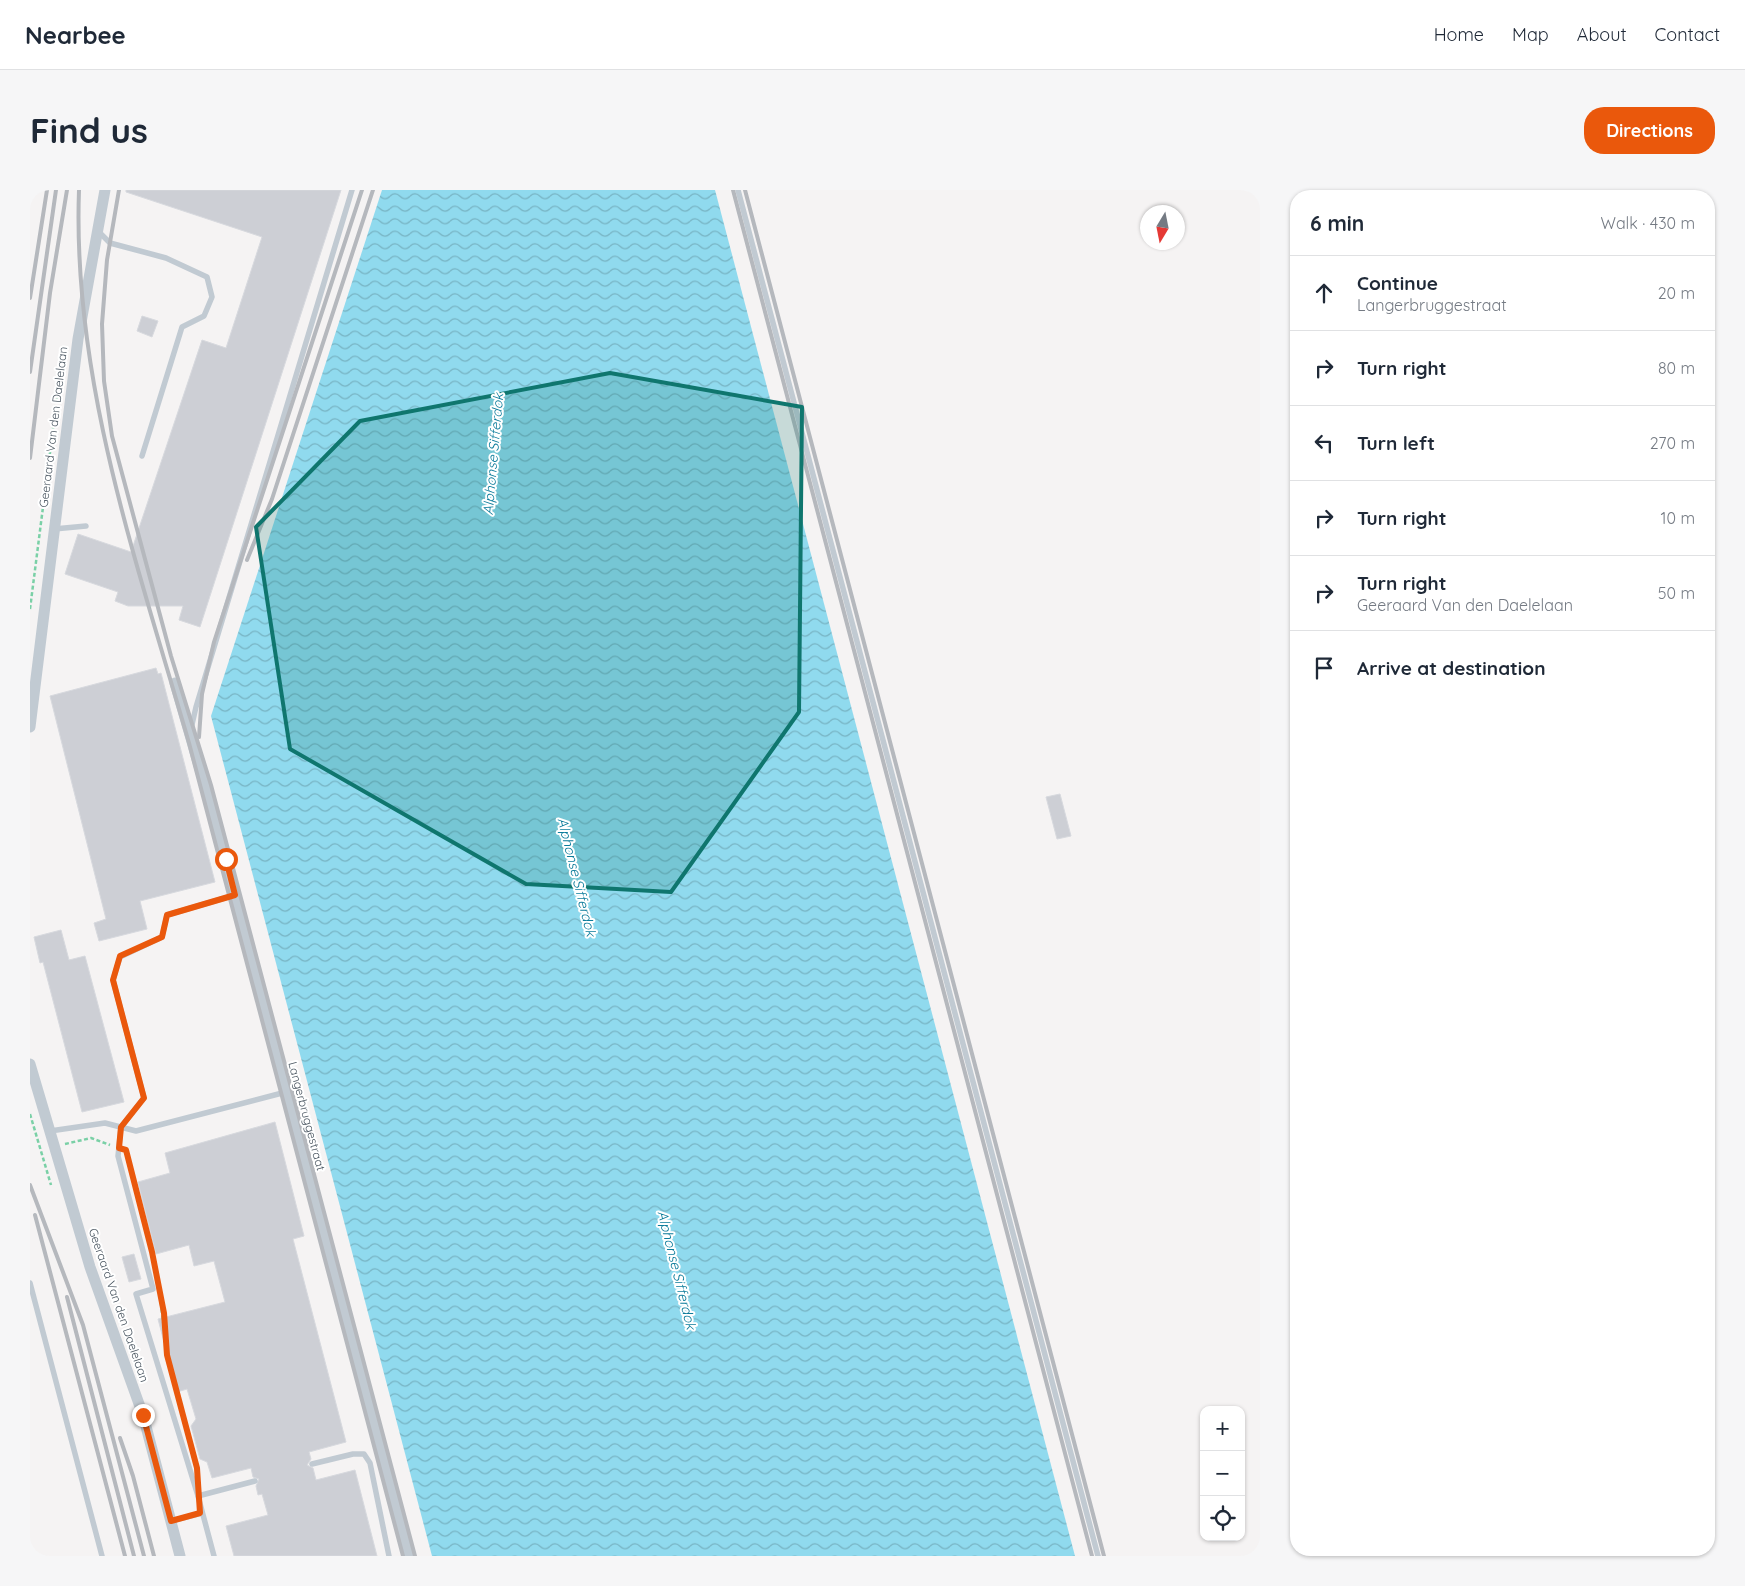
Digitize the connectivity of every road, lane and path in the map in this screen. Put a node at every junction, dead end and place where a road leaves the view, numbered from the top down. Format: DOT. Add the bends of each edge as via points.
graph roads {
  1 [pos="31,190"];
  2 [pos="104,190"];
  3 [pos="352,190"];
  4 [pos="738,190"];
  5 [pos="30,194"];
  6 [pos="97,231"];
  7 [pos="142,456"];
  8 [pos="86,526"];
  9 [pos="54,529"];
  10 [pos="175,683"];
  11 [pos="30,727"];
  12 [pos="190,734"];
  13 [pos="235,895"];
  14 [pos="30,1064"];
  15 [pos="286,1092"];
  16 [pos="30,1114"];
  17 [pos="121,1127"];
  18 [pos="50,1131"];
  19 [pos="85,1139"];
  20 [pos="119,1148"];
  21 [pos="52,1188"];
  22 [pos="30,1283"];
  23 [pos="158,1287"];
  24 [pos="172,1374"];
  25 [pos="312,1464"];
  26 [pos="255,1481"];
  27 [pos="198,1496"];
  28 [pos="202,1513"];
  29 [pos="171,1521"];
  30 [pos="102,1556"];
  31 [pos="180,1556"];
  32 [pos="214,1556"];
  33 [pos="389,1556"];
  34 [pos="409,1556"];
  35 [pos="1098,1556"];
  1 -- 5 [label="path"];
  2 -- 6 [label="street, Geeraard Van den Daelelaan"];
  3 -- 12 [label="lane"];
  4 -- 35 [label="lane"];
  6 -- 7 [label="lane" via="110,243 166,258 207,277 212,297 204,316 182,327"];
  6 -- 9 [label="street, Geeraard Van den Daelelaan" via="78,339"];
  8 -- 9 [label="lane"];
  9 -- 11 [label="street, Geeraard Van den Daelelaan"];
  10 -- 12 [label="street, Langerbruggestraat"];
  12 -- 13 [label="street, Langerbruggestraat"];
  13 -- 15 [label="street, Langerbruggestraat"];
  13 -- 17 [label="lane" via="167,915 162,937 120,956 113,980 144,1098"];
  14 -- 18 [label="street, Geeraard Van den Daelelaan"];
  15 -- 17 [label="lane" via="136,1130"];
  15 -- 34 [label="street, Langerbruggestraat"];
  16 -- 21 [label="path"];
  17 -- 18 [label="lane" via="105,1124"];
  17 -- 20 [label="lane"];
  18 -- 29 [label="street, Geeraard Van den Daelelaan" via="90,1266 143,1415"];
  19 -- 20 [label="path" via="91,1138"];
  20 -- 27 [label="lane" via="118,1156 154,1289 136,1294"];
  22 -- 30 [label="lane"];
  23 -- 24 [label="path"];
  25 -- 33 [label="lane" via="364,1454 370,1463"];
  26 -- 27 [label="lane"];
  27 -- 28 [label="lane"];
  28 -- 29 [label="lane"];
  28 -- 32 [label="lane"];
  29 -- 31 [label="street, Geeraard Van den Daelelaan"];
}
